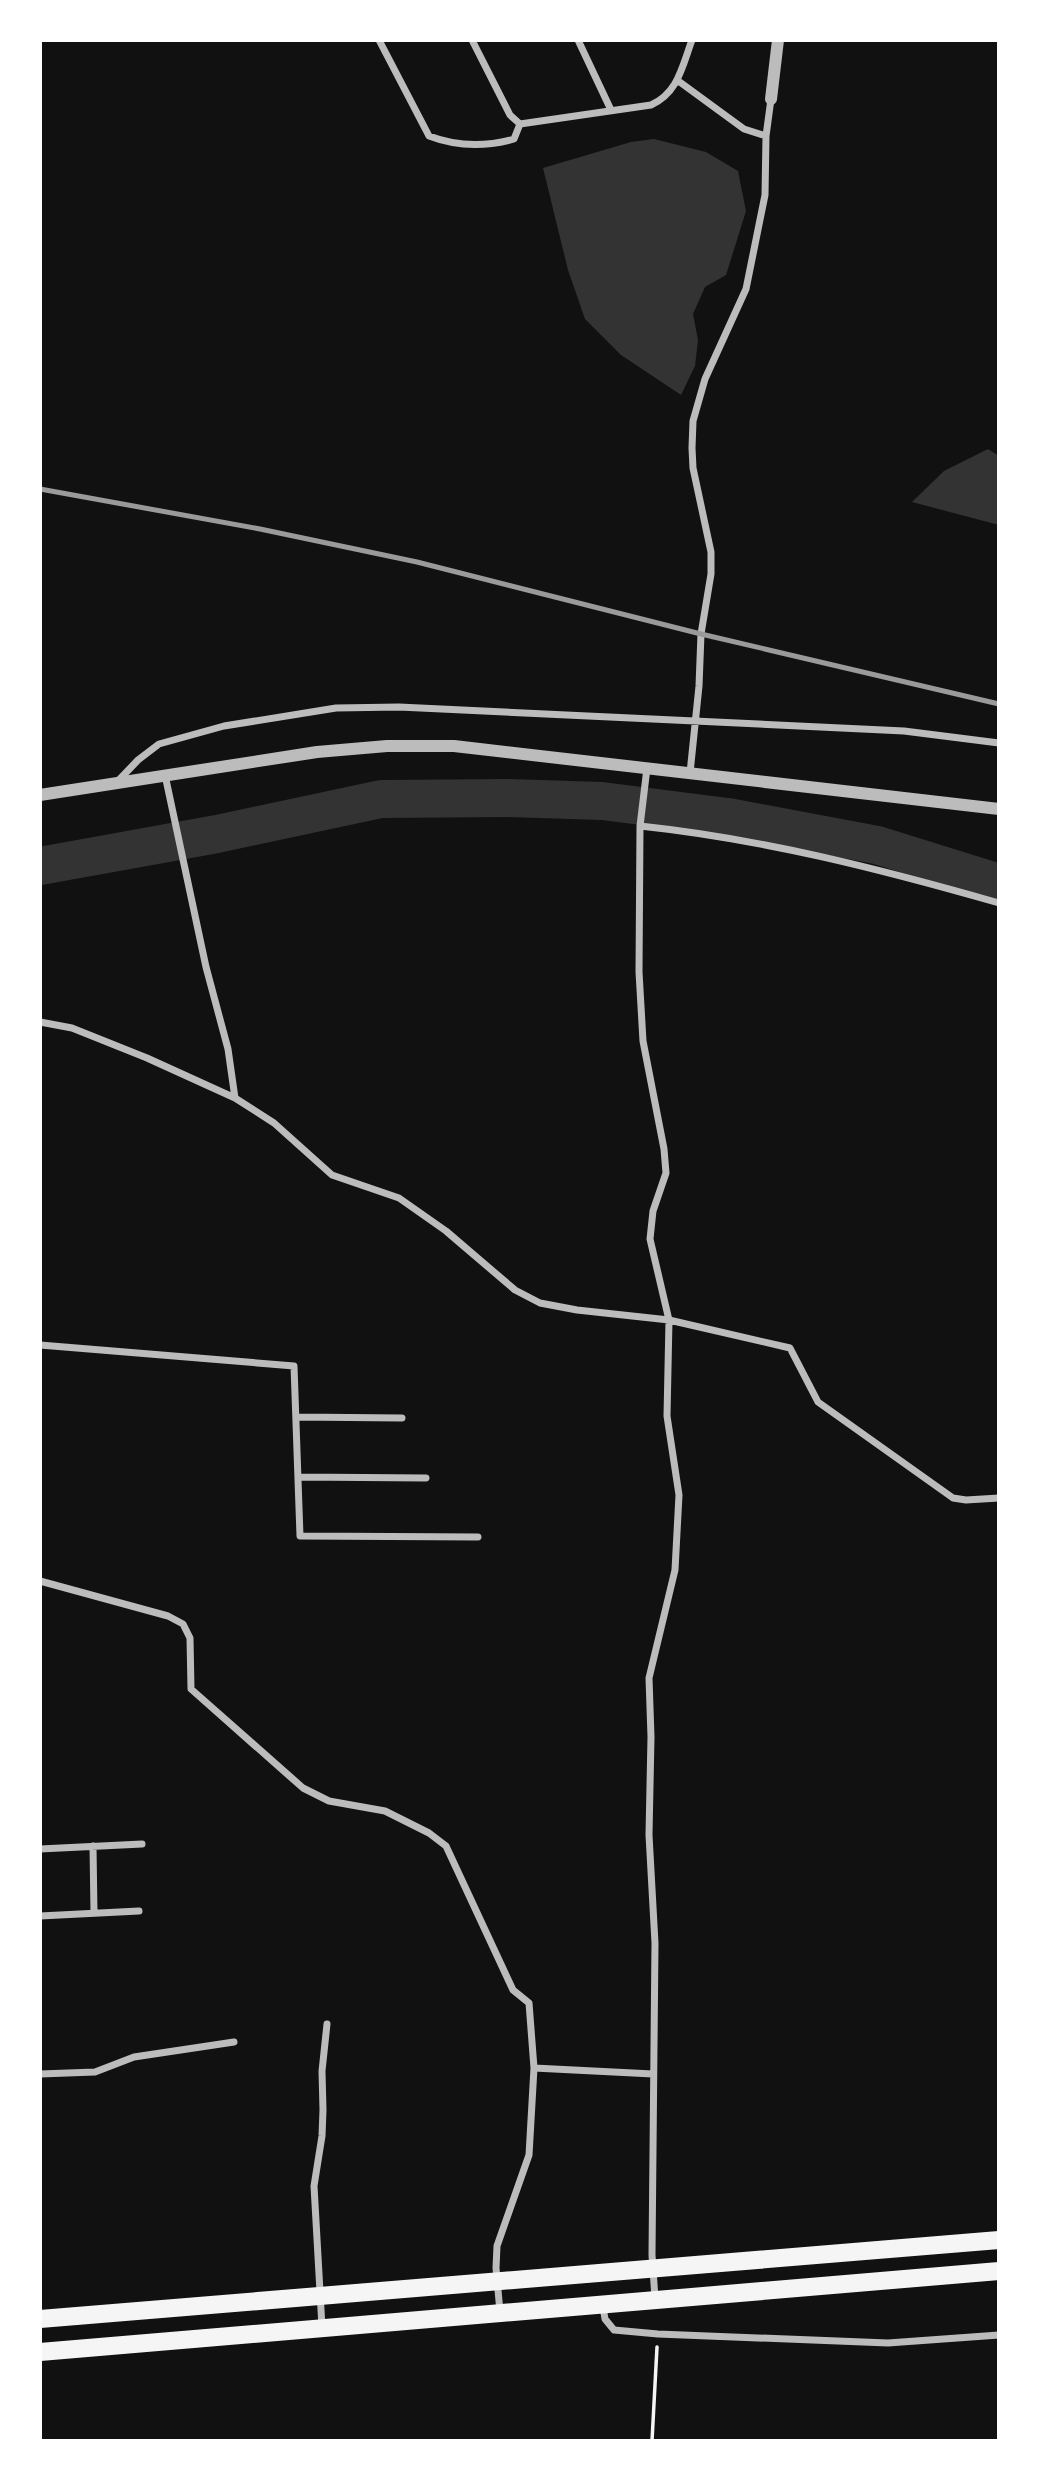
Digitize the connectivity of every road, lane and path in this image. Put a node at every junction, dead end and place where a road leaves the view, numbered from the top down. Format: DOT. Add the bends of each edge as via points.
graph roads {
  1 [pos="379,40"];
  2 [pos="472,40"];
  3 [pos="578,40"];
  4 [pos="692,40"];
  5 [pos="778,40"];
  6 [pos="677,80"];
  7 [pos="771,99"];
  8 [pos="611,110"];
  9 [pos="520,124"];
  10 [pos="766,136"];
  11 [pos="695,721"];
  12 [pos="999,743"];
  13 [pos="647,768"];
  14 [pos="690,773"];
  15 [pos="164,774"];
  16 [pos="116,782"];
  17 [pos="40,795"];
  18 [pos="999,809"];
  19 [pos="640,823"];
  20 [pos="999,903"];
  21 [pos="40,1022"];
  22 [pos="235,1098"];
  23 [pos="669,1320"];
  24 [pos="40,1345"];
  25 [pos="296,1418"];
  26 [pos="402,1418"];
  27 [pos="298,1477"];
  28 [pos="426,1478"];
  29 [pos="999,1498"];
  30 [pos="478,1537"];
  31 [pos="40,1581"];
  32 [pos="142,1844"];
  33 [pos="93,1846"];
  34 [pos="40,1849"];
  35 [pos="139,1911"];
  36 [pos="94,1913"];
  37 [pos="40,1916"];
  38 [pos="327,2024"];
  39 [pos="234,2042"];
  40 [pos="534,2068"];
  41 [pos="40,2074"];
  42 [pos="653,2074"];
  43 [pos="999,2240"];
  44 [pos="653,2268"];
  45 [pos="999,2271"];
  46 [pos="498,2281"];
  47 [pos="320,2296"];
  48 [pos="655,2299"];
  49 [pos="603,2303"];
  50 [pos="500,2312"];
  51 [pos="40,2319"];
  52 [pos="322,2328"];
  53 [pos="658,2334"];
  54 [pos="999,2335"];
  55 [pos="40,2353"];
  56 [pos="652,2441"];
  1 -- 9 [label="street" via="429,136 449,143 490,146 514,139"];
  2 -- 9 [label="street" via="510,115"];
  3 -- 8 [label="street"];
  4 -- 6 [label="street"];
  5 -- 7 [label="street"];
  6 -- 8 [label="street" via="665,99"];
  6 -- 10 [label="street" via="744,129"];
  7 -- 10 [label="street"];
  8 -- 9 [label="street"];
  10 -- 11 [label="street" via="765,195 746,289 705,379 693,421 694,468 711,552"];
  11 -- 12 [label="street" via="904,731"];
  11 -- 14 [label="street"];
  11 -- 16 [label="street" via="336,708 224,726 159,744"];
  13 -- 14 [label="street"];
  13 -- 15 [label="street" via="454,746 387,746 317,751"];
  13 -- 19 [label="street"];
  14 -- 18 [label="street"];
  15 -- 16 [label="street"];
  15 -- 22 [label="street" via="228,1049"];
  16 -- 17 [label="street"];
  19 -- 20 [label="street" via="817,854"];
  19 -- 23 [label="street" via="643,1041 666,1173 653,1210 650,1240"];
  21 -- 22 [label="street" via="72,1028"];
  22 -- 23 [label="street" via="274,1124 332,1175 399,1198 515,1290 540,1303"];
  23 -- 29 [label="street" via="790,1348 818,1402 953,1498"];
  23 -- 42 [label="street" via="667,1416 679,1495 675,1570 649,1678"];
  24 -- 25 [label="street" via="294,1366"];
  25 -- 26 [label="street"];
  25 -- 27 [label="street"];
  27 -- 28 [label="street"];
  27 -- 30 [label="street" via="300,1536"];
  31 -- 40 [label="street" via="183,1624 190,1638 191,1689 303,1788 329,1801 385,1811 446,1846 513,1990 529,2003"];
  32 -- 33 [label="street"];
  33 -- 34 [label="street"];
  33 -- 36 [label="street"];
  35 -- 36 [label="street"];
  36 -- 37 [label="street"];
  38 -- 47 [label="street" via="322,2136 314,2186"];
  39 -- 41 [label="street" via="134,2057 95,2072"];
  40 -- 42 [label="street"];
  40 -- 46 [label="street" via="529,2155 499,2237"];
  42 -- 44 [label="street"];
  43 -- 44 [label="main road"];
  44 -- 46 [label="main road"];
  44 -- 48 [label="street"];
  45 -- 48 [label="main road"];
  46 -- 47 [label="main road"];
  46 -- 50 [label="street"];
  47 -- 51 [label="main road"];
  47 -- 52 [label="street"];
  48 -- 49 [label="main road"];
  49 -- 50 [label="main road"];
  49 -- 53 [label="street" via="605,2319 614,2330"];
  50 -- 52 [label="main road"];
  52 -- 55 [label="main road"];
  53 -- 54 [label="street" via="888,2343"];
  53 -- 56 [label="path"];
}
